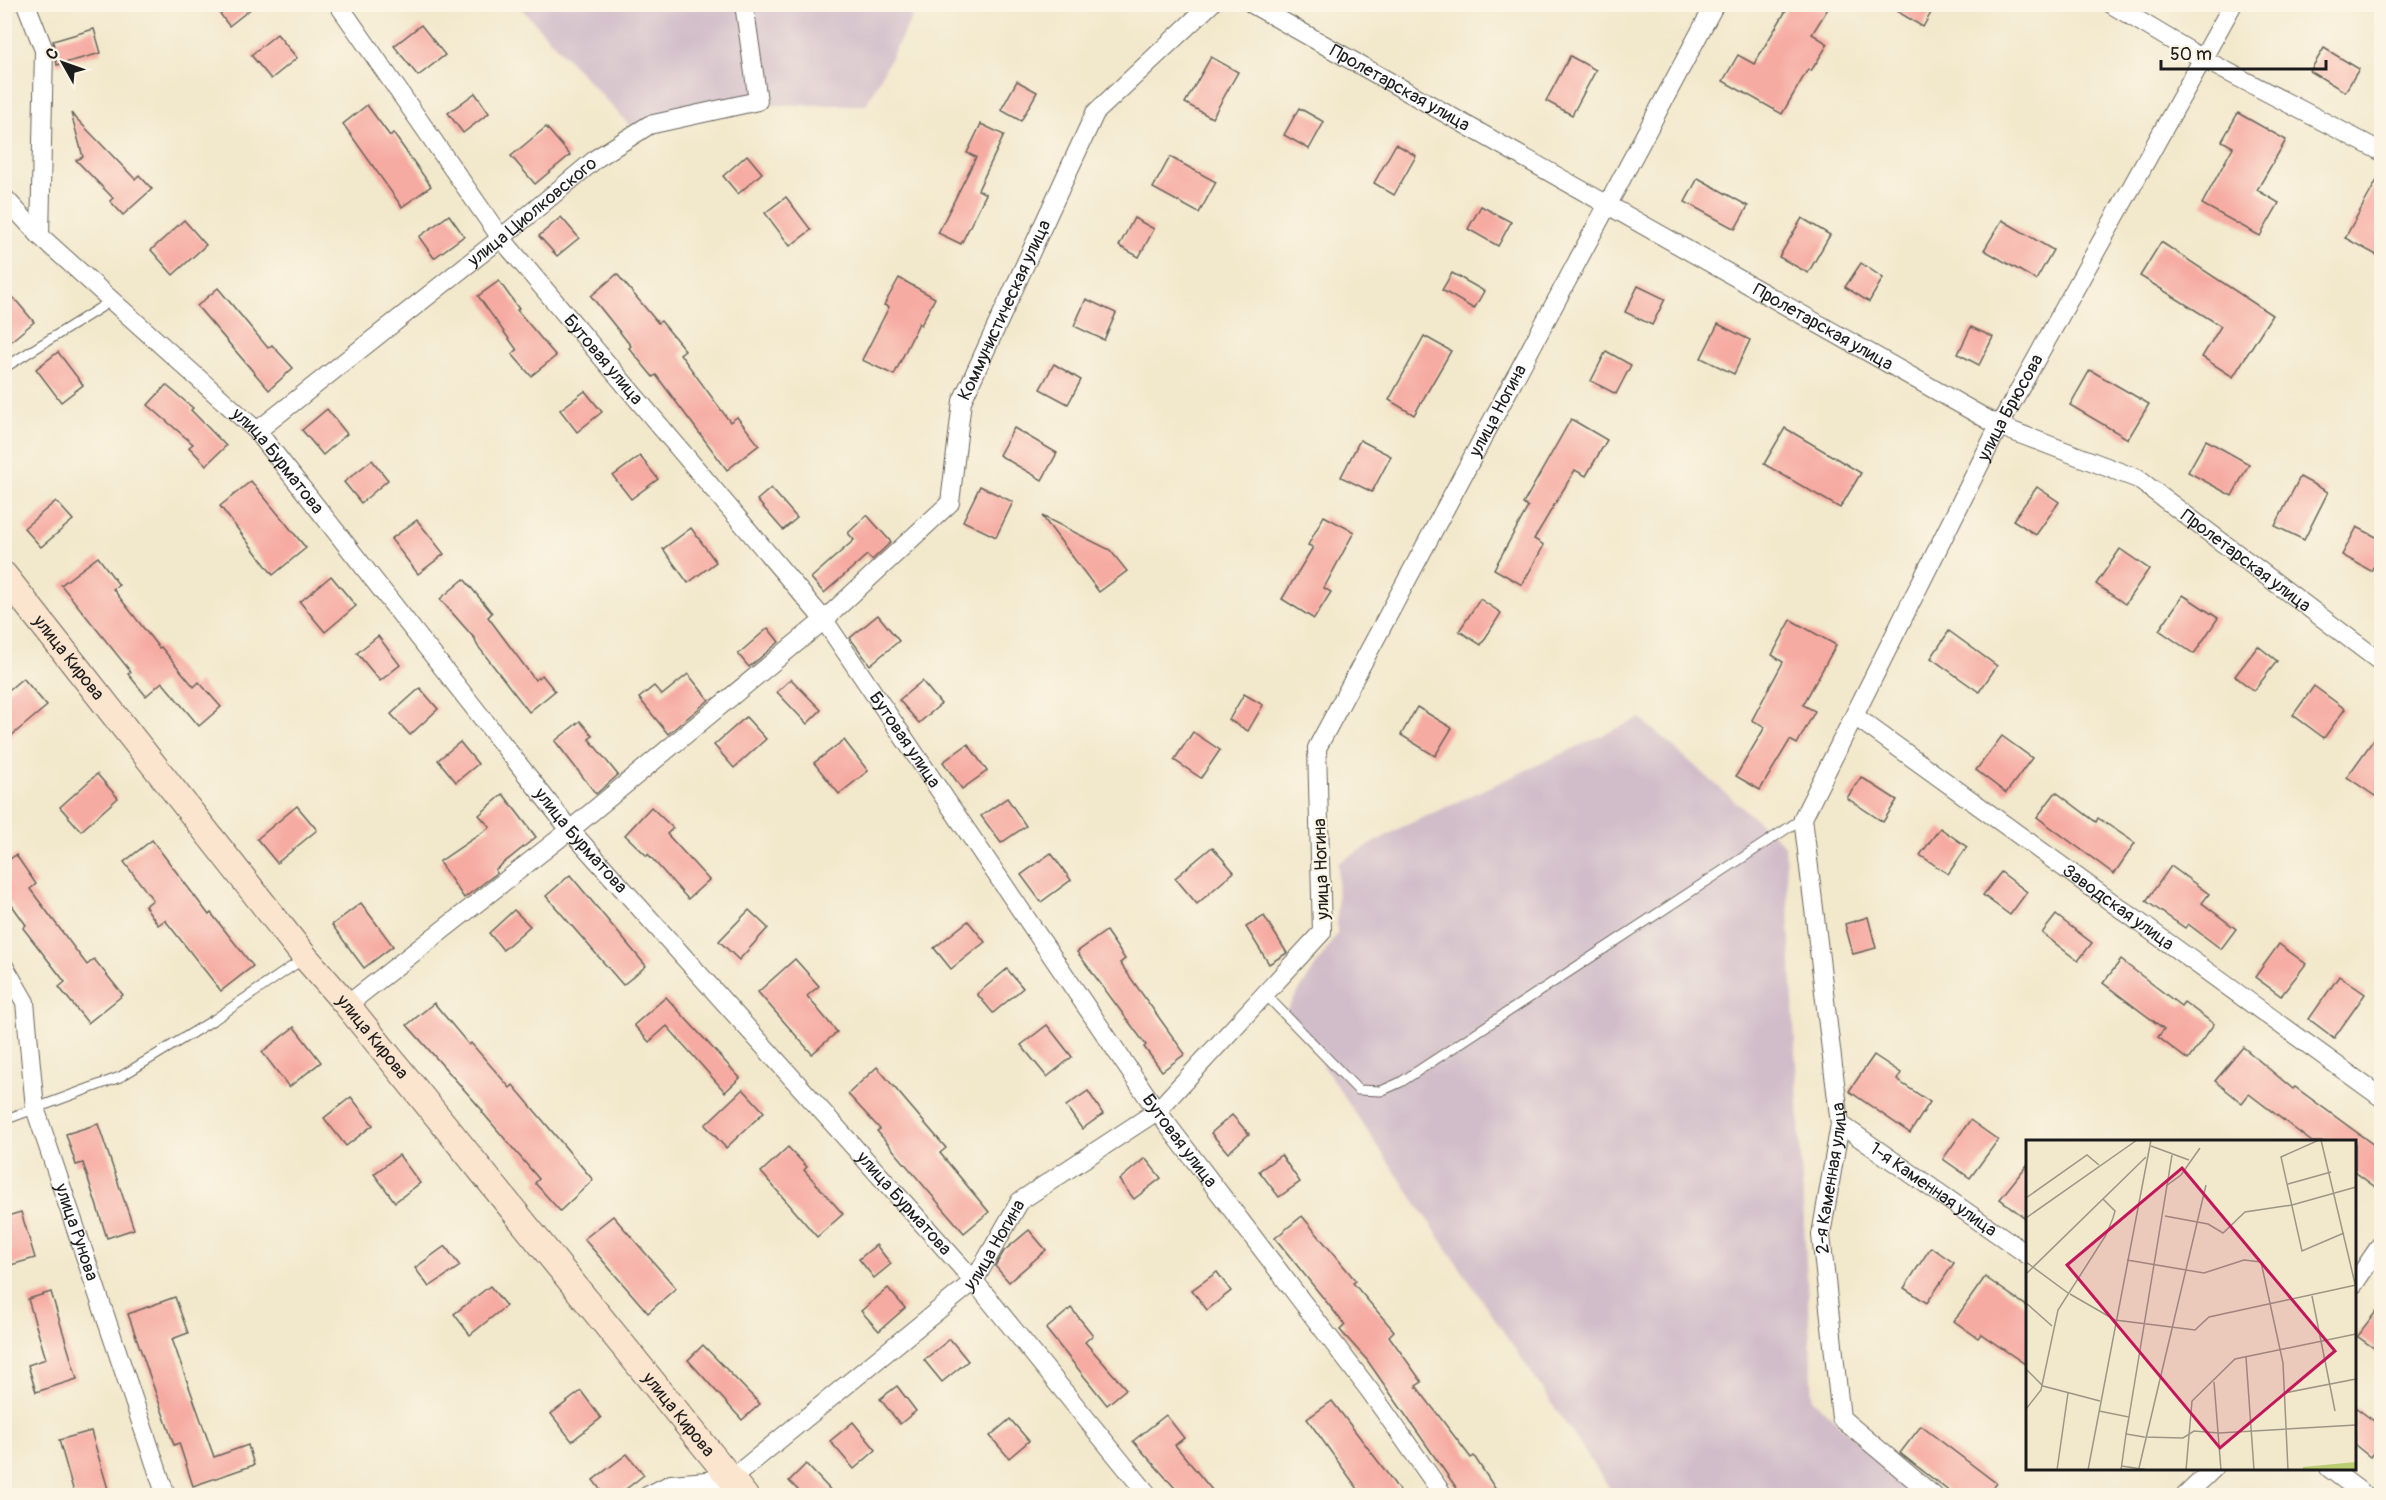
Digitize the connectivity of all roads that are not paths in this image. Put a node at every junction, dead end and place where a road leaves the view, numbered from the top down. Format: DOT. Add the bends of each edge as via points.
graph roads {
  1 [pos="26,4"];
  2 [pos="338,4"];
  3 [pos="744,4"];
  4 [pos="1211,4"];
  5 [pos="1252,4"];
  6 [pos="2111,4"];
  7 [pos="2233,4"];
  8 [pos="1710,8"];
  9 [pos="2204,59"];
  10 [pos="2382,152"];
  11 [pos="4,197"];
  12 [pos="1608,205"];
  13 [pos="40,236"];
  14 [pos="501,238"];
  15 [pos="111,301"];
  16 [pos="4,368"];
  17 [pos="1999,426"];
  18 [pos="257,432"];
  19 [pos="4,575"];
  20 [pos="824,620"];
  21 [pos="2379,655"];
  22 [pos="1856,717"];
  23 [pos="1803,818"];
  24 [pos="570,830"];
  25 [pos="305,957"];
  26 [pos="4,966"];
  27 [pos="1265,994"];
  28 [pos="347,1005"];
  29 [pos="2382,1098"];
  30 [pos="35,1108"];
  31 [pos="1157,1111"];
  32 [pos="4,1120"];
  33 [pos="1840,1124"];
  34 [pos="2382,1243"];
  35 [pos="2026,1254"];
  36 [pos="974,1281"];
  37 [pos="2356,1282"];
  38 [pos="2212,1470"];
  39 [pos="2332,1470"];
  40 [pos="738,1487"];
  41 [pos="166,1496"];
  42 [pos="647,1496"];
  43 [pos="1149,1496"];
  44 [pos="1444,1496"];
  45 [pos="1934,1496"];
  46 [pos="2185,1496"];
  47 [pos="2366,1496"];
  1 -- 13 [label="street" via="44,50"];
  2 -- 14 [label="street, Бутовая улица"];
  3 -- 14 [label="street, улица Циолковского" via="758,100 649,125 597,158"];
  4 -- 20 [label="street, Коммунистическая улица" via="1095,113 962,401 950,503"];
  5 -- 12 [label="street, Пролетарская улица"];
  6 -- 9 [label="street"];
  7 -- 9 [label="street, улица Брюсова"];
  8 -- 12 [label="street, улица Ногина"];
  9 -- 10 [label="street"];
  9 -- 17 [label="street, улица Брюсова"];
  11 -- 13 [label="street, улица Бурматова"];
  12 -- 17 [label="street, Пролетарская улица"];
  12 -- 27 [label="street, улица Ногина" via="1317,748 1322,932"];
  13 -- 15 [label="street, улица Бурматова"];
  14 -- 18 [label="street, улица Циолковского"];
  14 -- 20 [label="street, Бутовая улица"];
  15 -- 16 [label="lane"];
  15 -- 18 [label="street, улица Бурматова"];
  17 -- 21 [label="street, Пролетарская улица" via="2138,479"];
  17 -- 22 [label="street, улица Брюсова"];
  18 -- 24 [label="street, улица Бурматова"];
  19 -- 25 [label="main road, улица Кирова"];
  20 -- 24 [label="street, Коммунистическая улица"];
  20 -- 31 [label="street, Бутовая улица"];
  22 -- 23 [label="street, улица Брюсова"];
  22 -- 29 [label="street, Заводская улица"];
  23 -- 27 [label="lane" via="1401,1082 1381,1091 1358,1090"];
  23 -- 33 [label="street, 2-я Каменная улица"];
  24 -- 28 [label="street, Коммунистическая улица"];
  24 -- 36 [label="street, улица Бурматова"];
  25 -- 28 [label="main road, улица Кирова"];
  25 -- 30 [label="lane" via="215,1019 120,1077"];
  26 -- 30 [label="street, улица Рунова" via="25,1002"];
  27 -- 31 [label="street, улица Ногина"];
  28 -- 40 [label="main road, улица Кирова"];
  30 -- 32 [label="lane"];
  30 -- 41 [label="street, улица Рунова"];
  31 -- 36 [label="street, улица Ногина" via="1020,1201"];
  31 -- 44 [label="street, Бутовая улица" via="1370,1390"];
  33 -- 35 [label="street, 1-я Каменная улица"];
  33 -- 45 [label="street, 2-я Каменная улица" via="1821,1235 1841,1418"];
  34 -- 37 [label="street"];
  36 -- 40 [label="street, улица Ногина"];
  36 -- 43 [label="street, улица Бурматова"];
  38 -- 46 [label="street"];
  39 -- 47 [label="street"];
  40 -- 42 [label="street" via="671,1484"];
}
